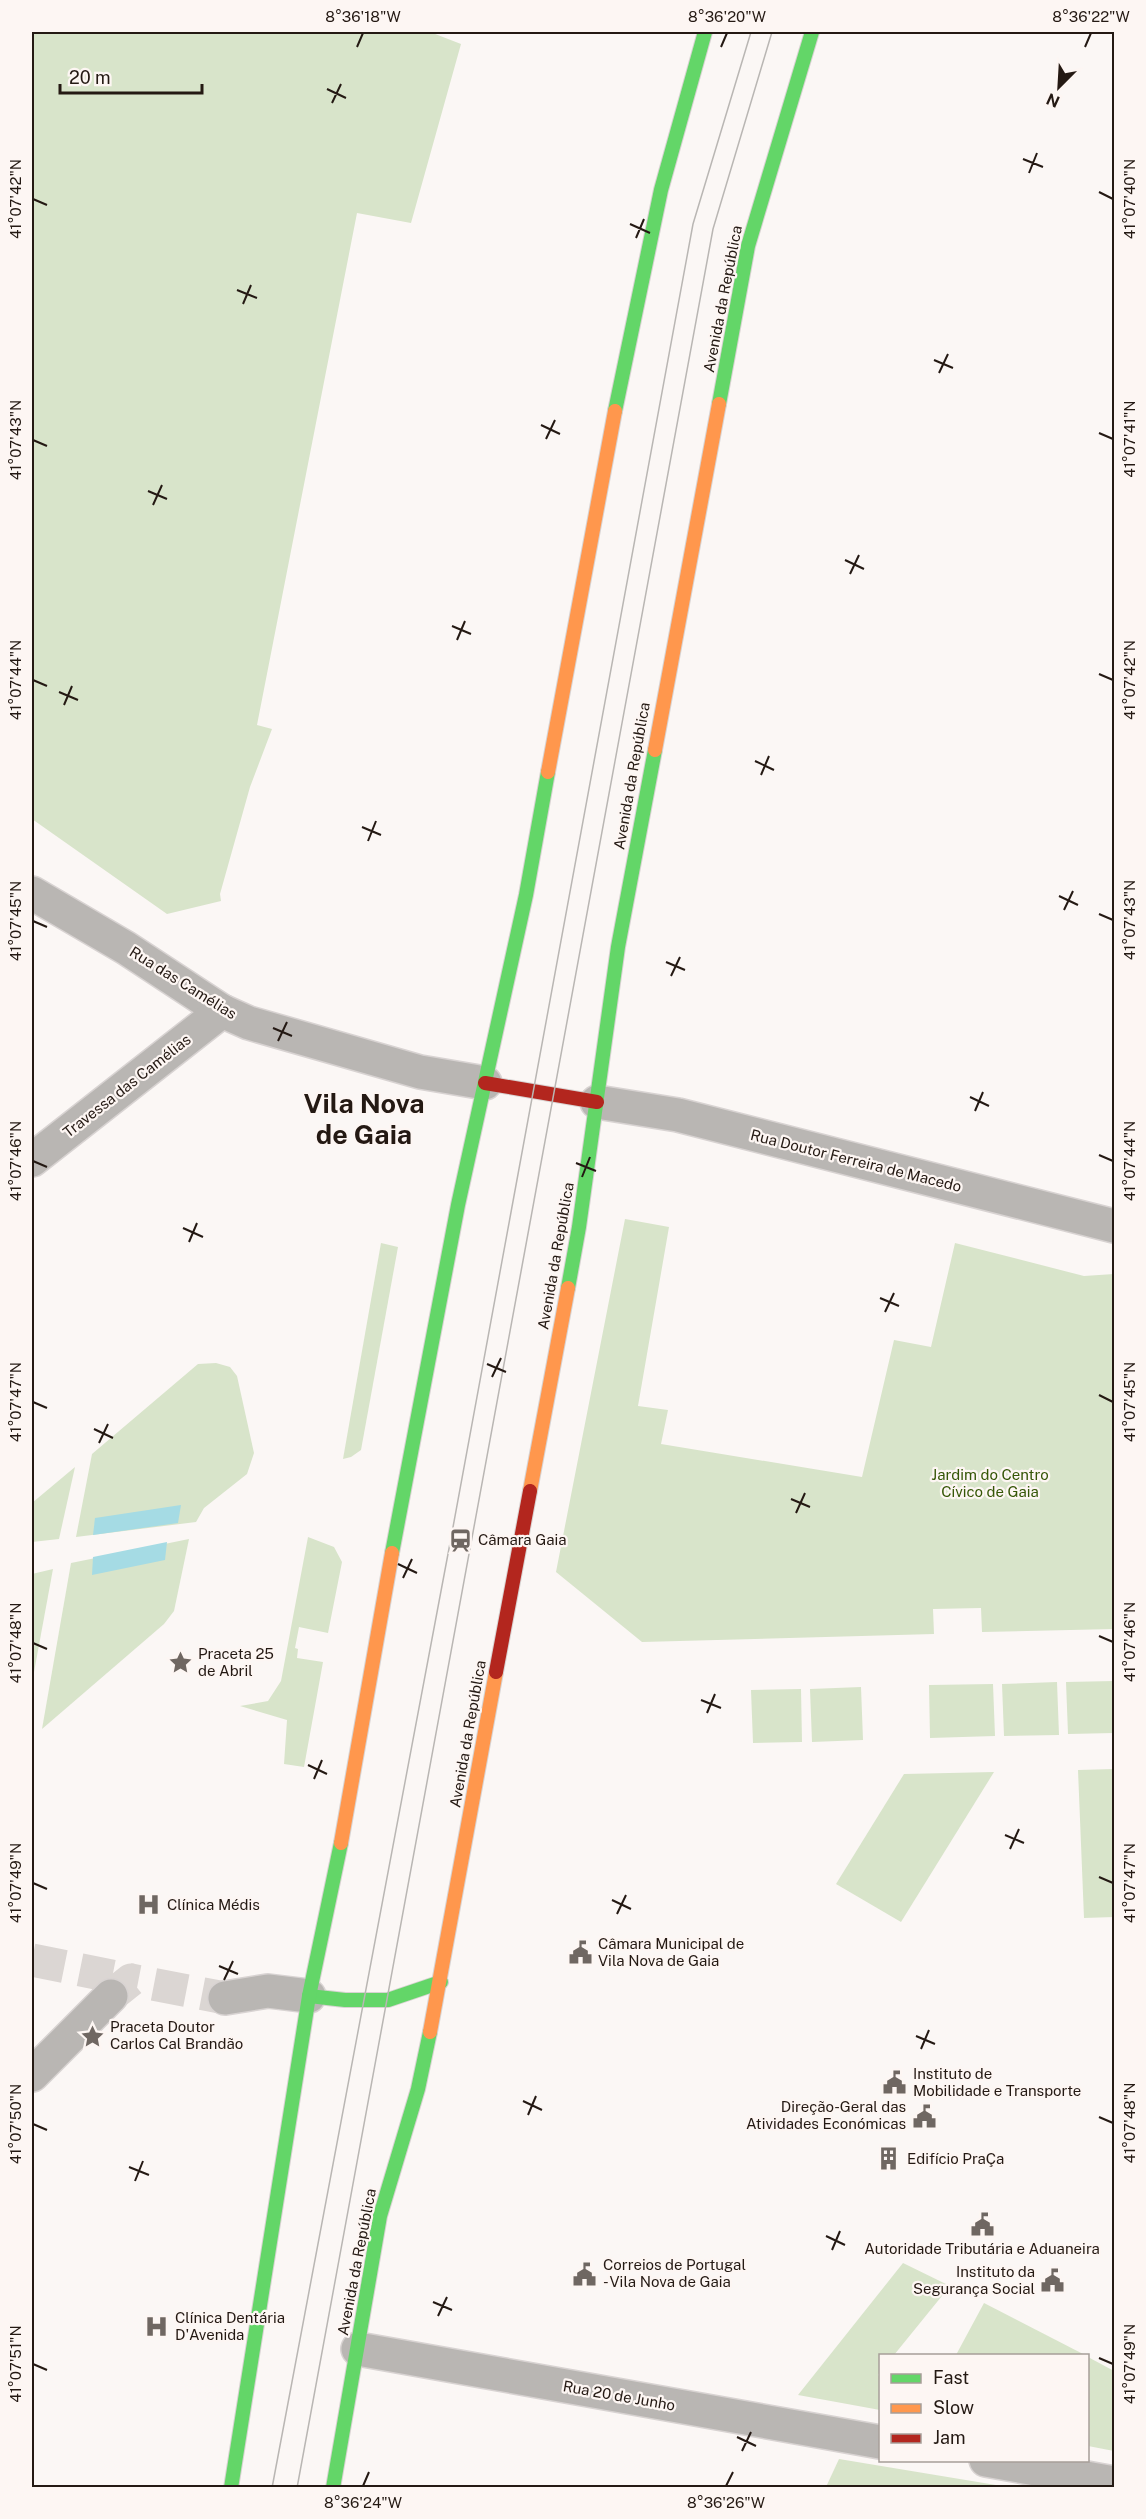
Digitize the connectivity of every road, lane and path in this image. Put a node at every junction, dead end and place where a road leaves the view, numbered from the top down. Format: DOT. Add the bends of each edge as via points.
graph roads {
  1 [pos="705,32"];
  2 [pos="812,32"];
  3 [pos="32,892"];
  4 [pos="222,1011"];
  5 [pos="484,1083"];
  6 [pos="597,1102"];
  7 [pos="32,1160"];
  8 [pos="1114,1226"];
  9 [pos="441,1982"];
  10 [pos="111,1996"];
  11 [pos="309,1996"];
  12 [pos="225,1998"];
  13 [pos="32,2075"];
  14 [pos="358,2349"];
  15 [pos="879,2442"];
  16 [pos="997,2462"];
  17 [pos="1114,2483"];
  18 [pos="231,2487"];
  19 [pos="333,2487"];
  1 -- 5 [label="main road" via="658,201 603,472 526,896"];
  2 -- 6 [label="main road, Avenida da República" via="748,246 618,947"];
  3 -- 4 [label="street, Rua das Camélias"];
  4 -- 5 [label="street, Rua das Camélias" via="249,1023 420,1072"];
  4 -- 7 [label="street, Travessa das Camélias"];
  5 -- 6 [label="main road"];
  5 -- 11 [label="main road" via="400,1506 332,1894"];
  6 -- 8 [label="street, Rua Doutor Ferreira de Macedo" via="678,1115"];
  6 -- 9 [label="main road, Avenida da República" via="575,1248"];
  9 -- 11 [label="main road" via="388,2000"];
  9 -- 14 [label="main road, Avenida da República" via="418,2089 380,2216"];
  10 -- 13 [label="street"];
  11 -- 12 [label="street" via="268,1991"];
  11 -- 18 [label="main road"];
  14 -- 15 [label="street, Rua 20 de Junho"];
  14 -- 19 [label="main road, Avenida da República"];
  16 -- 17 [label="street"];
}
